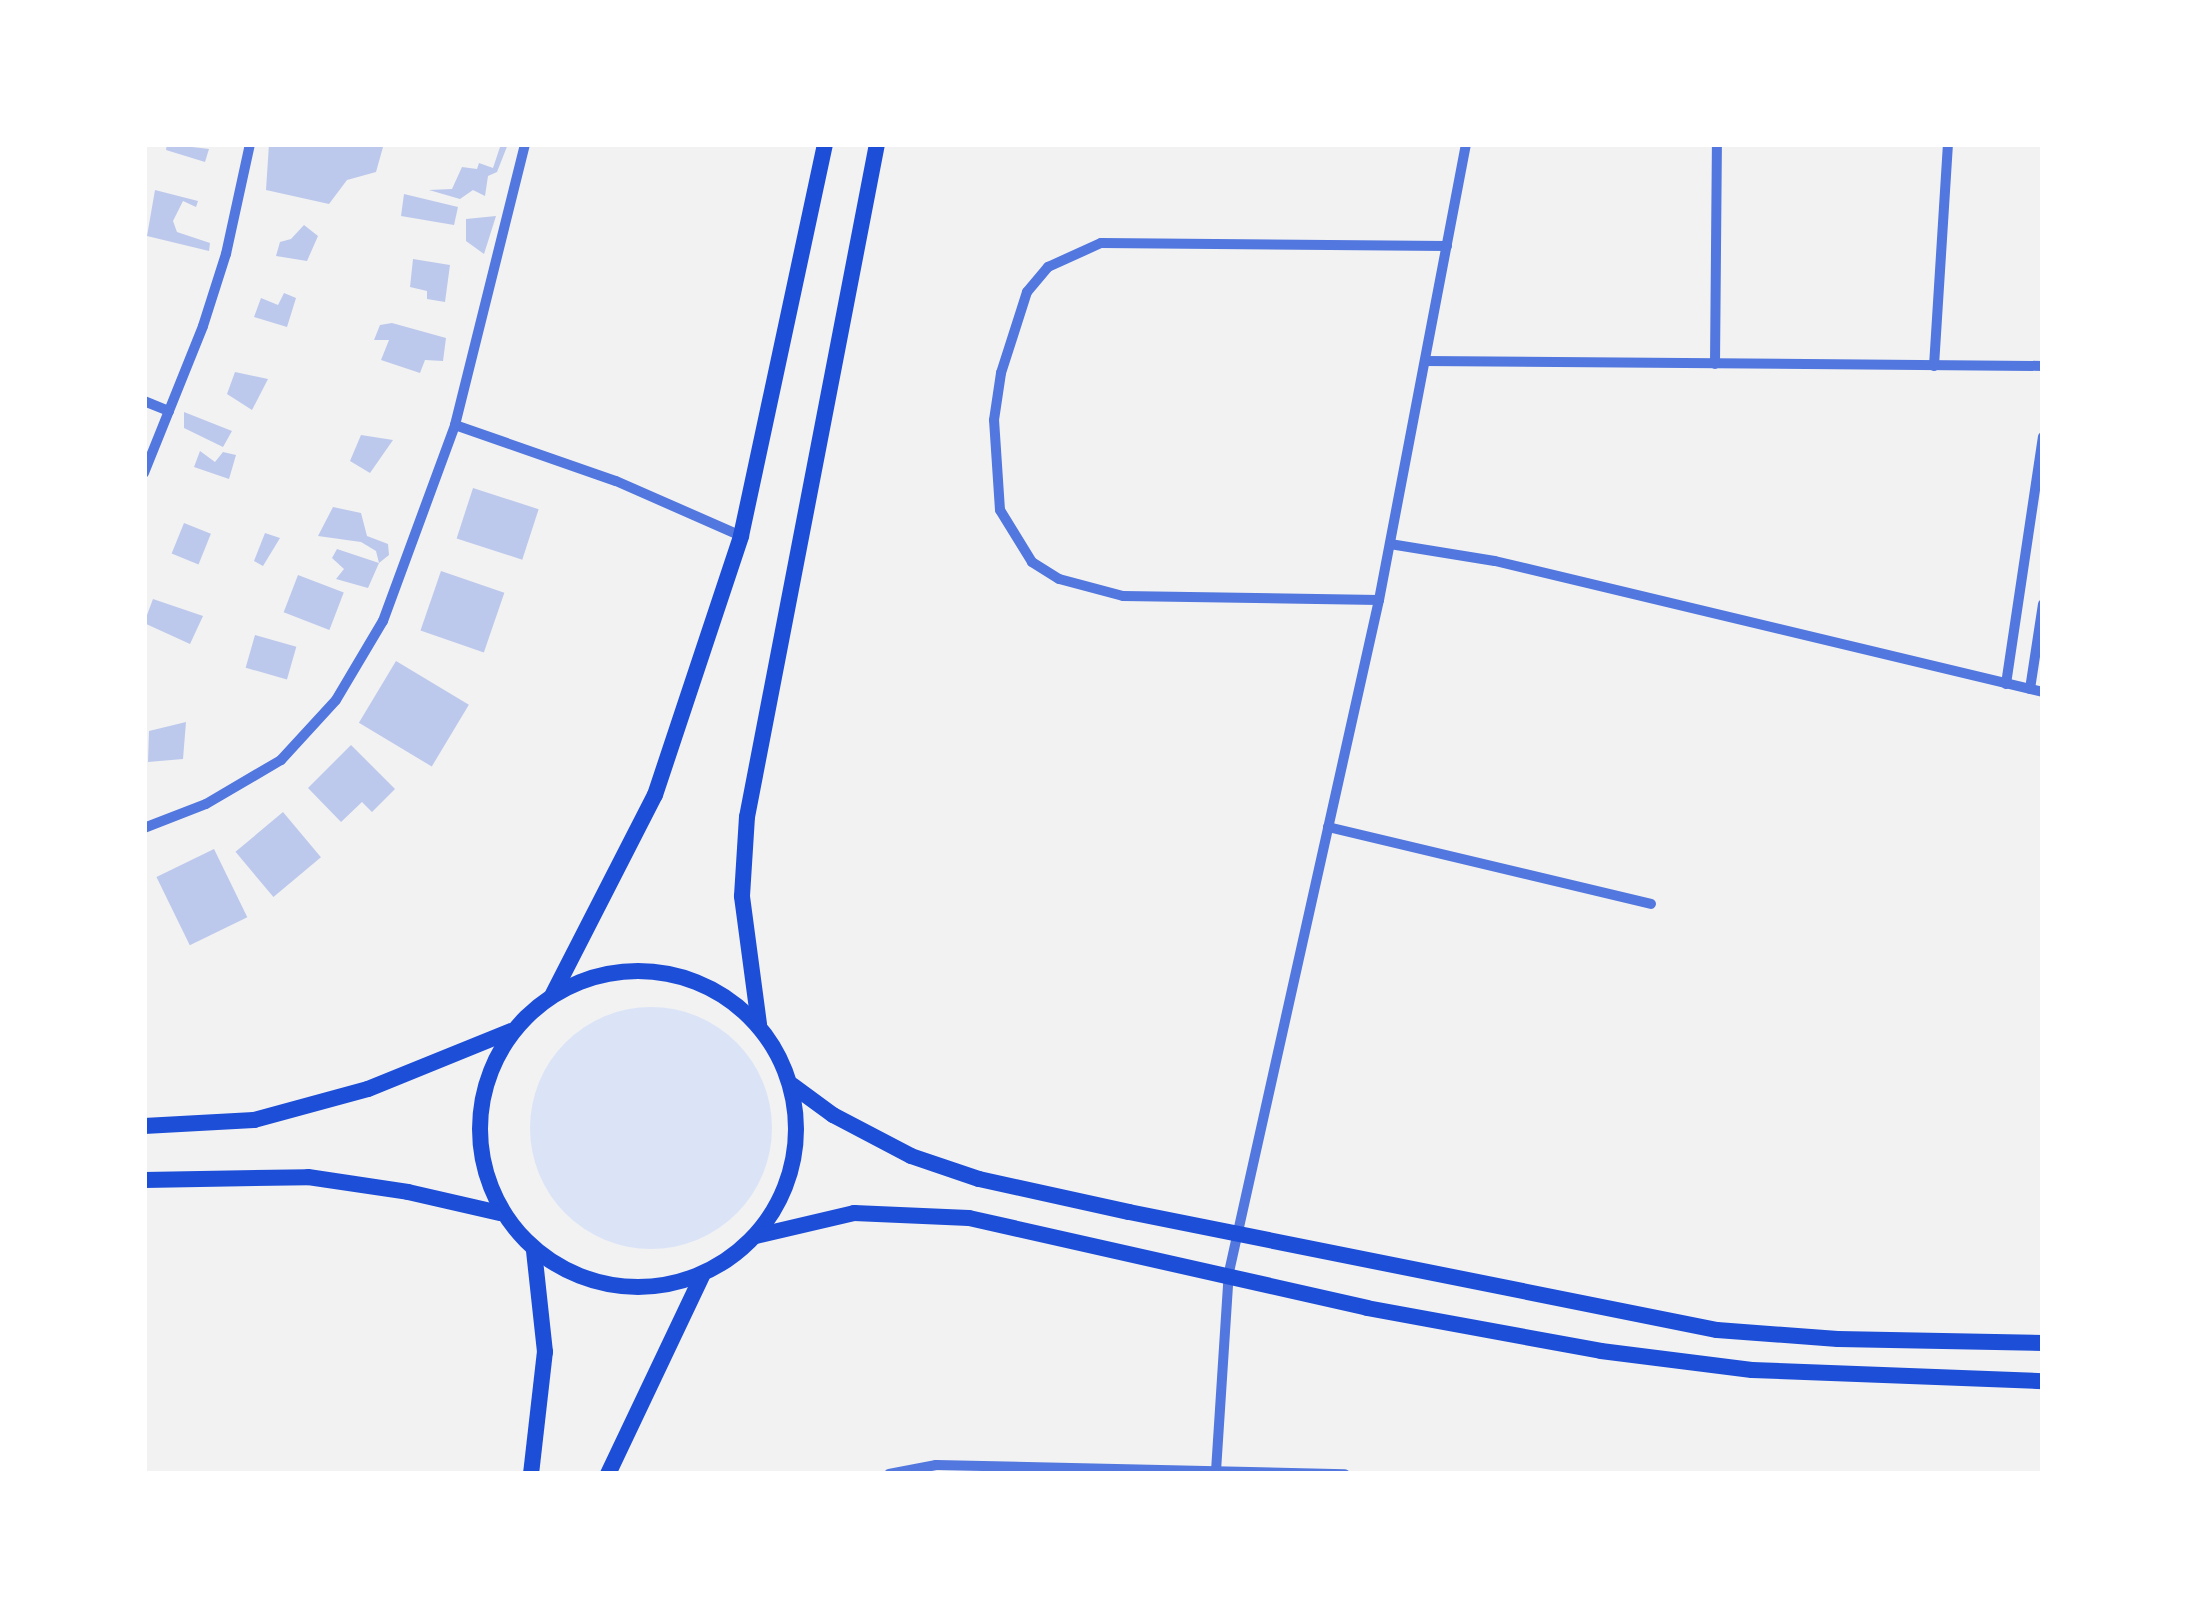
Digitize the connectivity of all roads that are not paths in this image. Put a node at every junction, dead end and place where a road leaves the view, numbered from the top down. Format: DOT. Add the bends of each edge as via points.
graph roads {
  1 [pos="250,144"];
  2 [pos="525,144"];
  3 [pos="825,144"];
  4 [pos="877,144"];
  5 [pos="1466,144"];
  6 [pos="1717,144"];
  7 [pos="1948,144"];
  8 [pos="1447,246"];
  9 [pos="1425,362"];
  10 [pos="1715,364"];
  11 [pos="1934,365"];
  12 [pos="2043,367"];
  13 [pos="144,401"];
  14 [pos="169,410"];
  15 [pos="455,425"];
  16 [pos="2043,437"];
  17 [pos="144,473"];
  18 [pos="741,536"];
  19 [pos="1390,544"];
  20 [pos="1379,600"];
  21 [pos="2043,604"];
  22 [pos="2006,683"];
  23 [pos="2036,691"];
  24 [pos="1328,827"];
  25 [pos="144,828"];
  26 [pos="1651,904"];
  27 [pos="553,994"];
  28 [pos="759,1025"];
  29 [pos="512,1030"];
  30 [pos="791,1085"];
  31 [pos="144,1126"];
  32 [pos="144,1180"];
  33 [pos="500,1213"];
  34 [pos="1238,1231"];
  35 [pos="756,1236"];
  36 [pos="534,1250"];
  37 [pos="1229,1273"];
  38 [pos="702,1276"];
  39 [pos="2043,1343"];
  40 [pos="2043,1381"];
  41 [pos="1216,1471"];
  42 [pos="531,1474"];
  43 [pos="608,1474"];
  44 [pos="889,1474"];
  45 [pos="1345,1474"];
  1 -- 14 [label="street" via="226,254"];
  2 -- 15 [label="street"];
  3 -- 18 [label="main road"];
  4 -- 28 [label="main road" via="748,817 742,896"];
  5 -- 8 [label="street"];
  6 -- 10 [label="street"];
  7 -- 11 [label="street"];
  8 -- 9 [label="street"];
  8 -- 20 [label="street" via="1101,243 1048,267 1027,292 1001,374 994,419 1000,510 1032,562 1059,579 1123,596"];
  9 -- 10 [label="street"];
  9 -- 19 [label="street"];
  10 -- 11 [label="street"];
  11 -- 12 [label="street"];
  13 -- 14 [label="street"];
  14 -- 17 [label="street"];
  15 -- 18 [label="street"];
  15 -- 25 [label="street" via="383,621 336,700 281,760 206,804"];
  16 -- 22 [label="street"];
  18 -- 27 [label="main road" via="656,795"];
  19 -- 20 [label="street"];
  19 -- 22 [label="street" via="1495,561"];
  20 -- 24 [label="street"];
  21 -- 23 [label="street"];
  22 -- 23 [label="street"];
  24 -- 26 [label="street"];
  24 -- 34 [label="street"];
  27 -- 28 [label="main road" via="608,973 665,972 705,985"];
  27 -- 29 [label="main road"];
  28 -- 30 [label="main road"];
  29 -- 31 [label="main road" via="368,1089 254,1120"];
  29 -- 33 [label="main road" via="491,1066 478,1120 485,1176"];
  30 -- 34 [label="main road" via="911,1156 979,1179"];
  30 -- 35 [label="main road" via="797,1147 784,1195"];
  32 -- 33 [label="main road" via="308,1177"];
  33 -- 36 [label="main road"];
  34 -- 37 [label="street"];
  34 -- 39 [label="main road" via="1717,1330"];
  35 -- 37 [label="main road" via="854,1213 969,1218"];
  35 -- 38 [label="main road"];
  36 -- 38 [label="main road" via="574,1275 630,1288"];
  36 -- 42 [label="main road" via="545,1352"];
  37 -- 40 [label="main road" via="1601,1352 1752,1370"];
  37 -- 41 [label="street"];
  38 -- 43 [label="main road"];
  41 -- 44 [label="street" via="936,1465"];
  41 -- 45 [label="street"];
}
